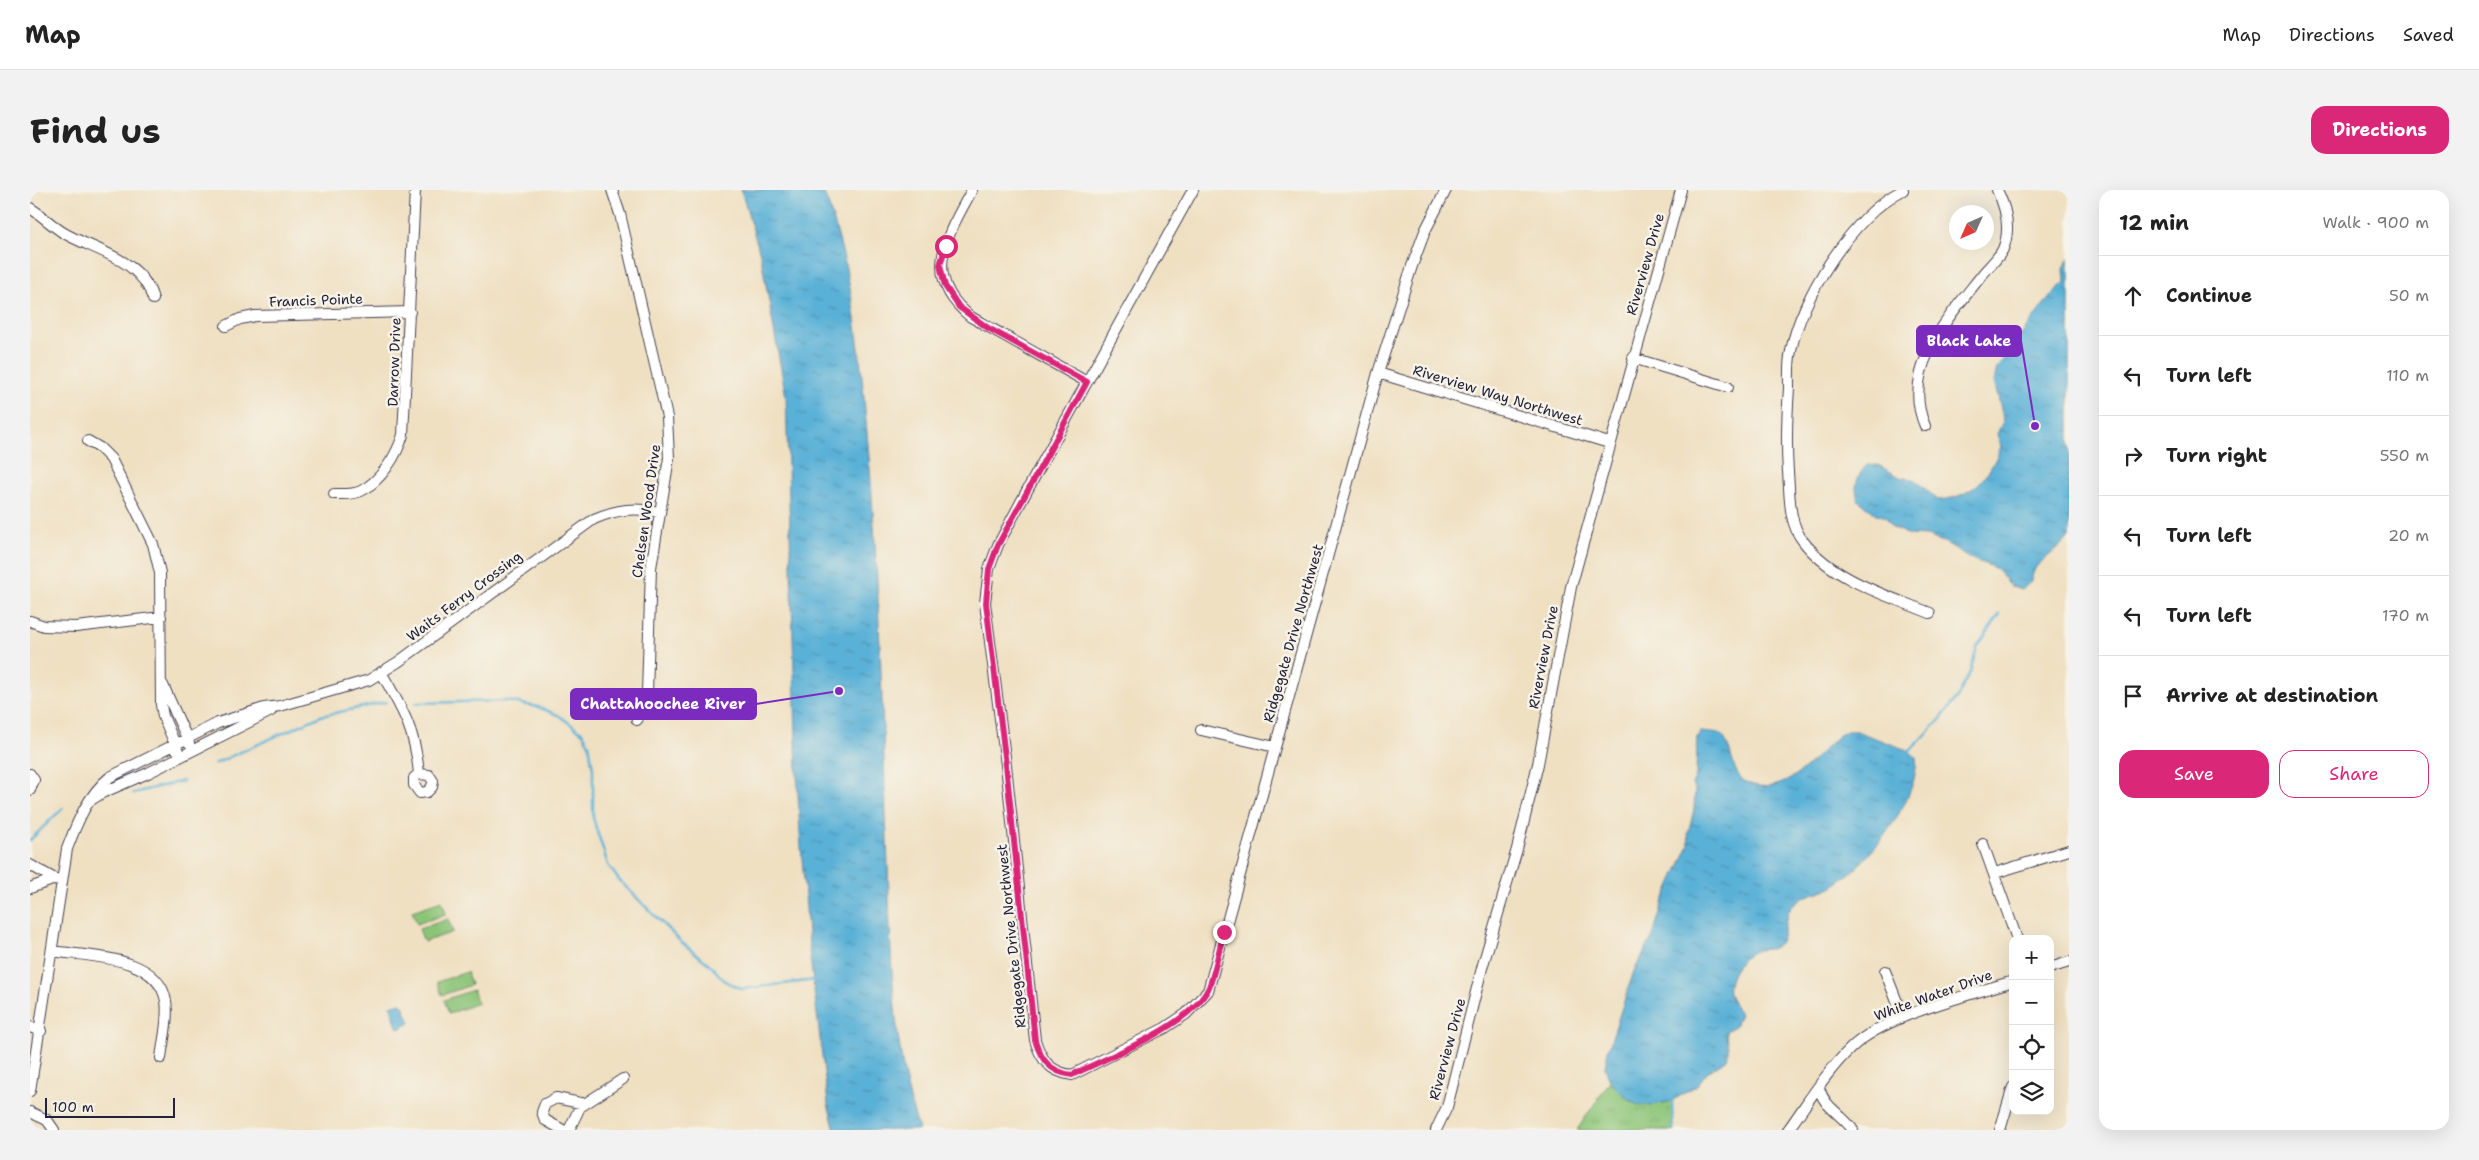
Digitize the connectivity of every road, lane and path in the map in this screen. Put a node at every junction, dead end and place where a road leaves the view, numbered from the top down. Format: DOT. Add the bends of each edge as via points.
graph roads {
  1 [pos="415,190"];
  2 [pos="612,190"];
  3 [pos="972,190"];
  4 [pos="1193,190"];
  5 [pos="1446,190"];
  6 [pos="1681,190"];
  7 [pos="1903,190"];
  8 [pos="1997,190"];
  9 [pos="1884,195"];
  10 [pos="30,208"];
  11 [pos="152,299"];
  12 [pos="410,312"];
  13 [pos="226,326"];
  14 [pos="1633,358"];
  15 [pos="1378,373"];
  16 [pos="1087,382"];
  17 [pos="1728,387"];
  18 [pos="1925,426"];
  19 [pos="88,441"];
  20 [pos="1609,443"];
  21 [pos="334,494"];
  22 [pos="660,512"];
  23 [pos="1930,613"];
  24 [pos="161,616"];
  25 [pos="30,621"];
  26 [pos="382,672"];
  27 [pos="162,682"];
  28 [pos="280,706"];
  29 [pos="636,720"];
  30 [pos="1201,730"];
  31 [pos="186,738"];
  32 [pos="175,744"];
  33 [pos="1275,747"];
  34 [pos="193,750"];
  35 [pos="180,756"];
  36 [pos="30,774"];
  37 [pos="419,774"];
  38 [pos="30,790"];
  39 [pos="90,802"];
  40 [pos="1984,844"];
  41 [pos="2069,850"];
  42 [pos="30,865"];
  43 [pos="1995,873"];
  44 [pos="58,880"];
  45 [pos="30,888"];
  46 [pos="2016,935"];
  47 [pos="52,951"];
  48 [pos="2069,962"];
  49 [pos="2054,967"];
  50 [pos="1885,971"];
  51 [pos="2009,982"];
  52 [pos="1903,1017"];
  53 [pos="30,1028"];
  54 [pos="41,1031"];
  55 [pos="161,1058"];
  56 [pos="622,1079"];
  57 [pos="1819,1086"];
  58 [pos="30,1091"];
  59 [pos="2009,1100"];
  60 [pos="585,1104"];
  61 [pos="30,1112"];
  62 [pos="54,1130"];
  63 [pos="563,1130"];
  64 [pos="569,1130"];
  65 [pos="1436,1130"];
  66 [pos="1788,1130"];
  67 [pos="1853,1130"];
  68 [pos="2000,1130"];
  1 -- 12 [label="street, Darrow Drive"];
  2 -- 22 [label="street, Chelsen Wood Drive" via="667,417 669,458"];
  3 -- 16 [label="street" via="951,231 940,265 945,286 959,307 971,317"];
  4 -- 16 [label="street, Ridgegate Drive Northwest"];
  5 -- 15 [label="street, Ridgegate Drive Northwest" via="1425,231"];
  6 -- 14 [label="street, Riverview Drive"];
  7 -- 9 [label="street"];
  8 -- 18 [label="street" via="2004,205 2007,227 2003,250 1942,327 1926,355 1919,380 1919,413"];
  9 -- 23 [label="street" via="1828,264 1803,311 1790,352 1786,445 1791,517 1802,541 1829,566 1871,590"];
  10 -- 11 [label="street" via="64,233 125,263 145,280"];
  12 -- 13 [label="street, Francis Pointe" via="255,316"];
  12 -- 21 [label="street, Darrow Drive" via="405,422 400,447 386,468 363,491"];
  14 -- 17 [label="street"];
  14 -- 20 [label="street, Riverview Drive"];
  15 -- 20 [label="street, Riverview Way Northwest"];
  15 -- 33 [label="street, Ridgegate Drive Northwest"];
  16 -- 33 [label="street, Ridgegate Drive Northwest" via="998,545 989,569 986,603 1035,1040 1044,1062 1062,1074 1072,1075 1165,1028 1186,1014 1208,991"];
  19 -- 24 [label="street" via="111,459 153,544 160,573"];
  20 -- 65 [label="street, Riverview Drive" via="1570,587 1538,764 1519,842 1482,968 1447,1107"];
  22 -- 26 [label="street, Waits Ferry Crossing" via="626,508 594,519"];
  22 -- 29 [label="street, Chelsen Wood Drive" via="649,584 646,692 644,706"];
  24 -- 25 [label="street" via="76,627 44,626"];
  24 -- 27 [label="street"];
  26 -- 28 [label="street, Waits Ferry Crossing" via="368,680"];
  26 -- 37 [label="street" via="407,718 417,748"];
  27 -- 31 [label="street"];
  27 -- 32 [label="street" via="162,716"];
  28 -- 31 [label="street, Waits Ferry Crossing" via="231,718"];
  28 -- 34 [label="street, Waits Ferry Crossing"];
  30 -- 33 [label="street"];
  31 -- 32 [label="street, Waits Ferry Crossing"];
  31 -- 34 [label="street"];
  32 -- 35 [label="street"];
  32 -- 39 [label="street, Waits Ferry Crossing" via="110,777 92,794"];
  34 -- 35 [label="street, Waits Ferry Crossing"];
  35 -- 39 [label="street, Waits Ferry Crossing" via="102,793"];
  36 -- 38 [label="street" via="34,780"];
  39 -- 44 [label="street, Waits Ferry Crossing" via="75,826"];
  40 -- 43 [label="street"];
  41 -- 43 [label="street"];
  42 -- 44 [label="street"];
  43 -- 46 [label="street"];
  44 -- 45 [label="street"];
  44 -- 47 [label="street, Waits Ferry Crossing"];
  47 -- 54 [label="street, Waits Ferry Crossing"];
  47 -- 55 [label="street" via="134,964 154,975 166,1002"];
  48 -- 49 [label="street"];
  50 -- 52 [label="street"];
  51 -- 52 [label="street, White Water Drive"];
  52 -- 57 [label="street, White Water Drive" via="1850,1048"];
  53 -- 54 [label="street"];
  54 -- 58 [label="street, Waits Ferry Crossing"];
  56 -- 60 [label="street"];
  57 -- 66 [label="street, White Water Drive"];
  57 -- 67 [label="street" via="1826,1106 1838,1112"];
  59 -- 68 [label="street"];
  60 -- 63 [label="street" via="556,1098 545,1104 542,1112 545,1120"];
  60 -- 64 [label="street" via="580,1107"];
  61 -- 62 [label="street" via="47,1120"];
}
